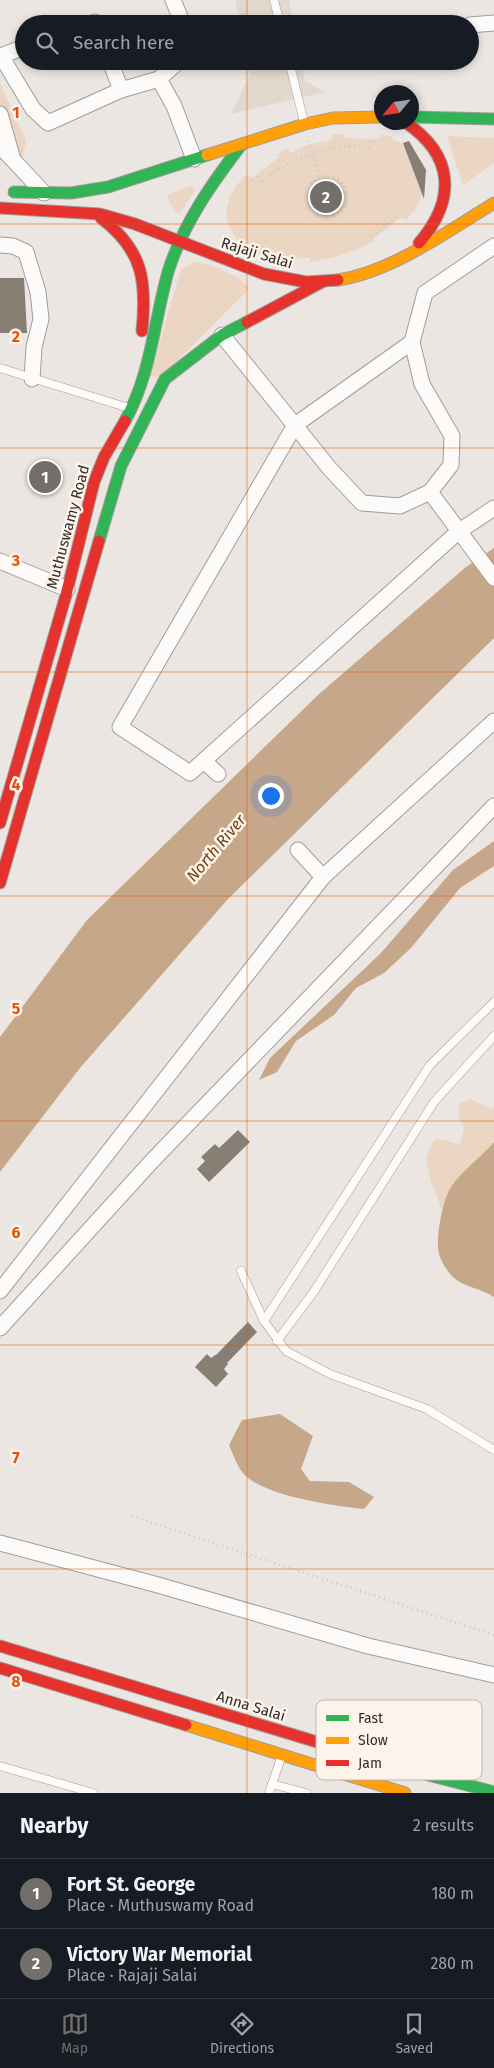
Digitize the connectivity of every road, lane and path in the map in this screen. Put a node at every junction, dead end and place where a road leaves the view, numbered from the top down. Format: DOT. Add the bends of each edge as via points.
graph roads {
  1 [pos="173,0"];
  2 [pos="274,0"];
  3 [pos="179,15"];
  4 [pos="278,15"];
  5 [pos="494,23"];
  6 [pos="479,24"];
  7 [pos="15,50"];
  8 [pos="113,70"];
  9 [pos="169,70"];
  10 [pos="291,70"];
  11 [pos="159,79"];
  12 [pos="121,90"];
  13 [pos="0,114"];
  14 [pos="374,117"];
  15 [pos="419,117"];
  16 [pos="494,119"];
  17 [pos="305,124"];
  18 [pos="419,130"];
  19 [pos="308,138"];
  20 [pos="379,142"];
  21 [pos="242,144"];
  22 [pos="0,146"];
  23 [pos="313,154"];
  24 [pos="194,159"];
  25 [pos="13,160"];
  26 [pos="320,178"];
  27 [pos="252,180"];
  28 [pos="0,192"];
  29 [pos="44,193"];
  30 [pos="494,203"];
  31 [pos="0,208"];
  32 [pos="87,212"];
  33 [pos="400,214"];
  34 [pos="372,236"];
  35 [pos="178,242"];
  36 [pos="0,245"];
  37 [pos="494,246"];
  38 [pos="409,252"];
  39 [pos="322,282"];
  40 [pos="222,335"];
  41 [pos="412,342"];
  42 [pos="0,368"];
  43 [pos="32,378"];
  44 [pos="131,409"];
  45 [pos="295,426"];
  46 [pos="430,492"];
  47 [pos="494,508"];
  48 [pos="458,532"];
  49 [pos="0,561"];
  50 [pos="494,578"];
  51 [pos="67,589"];
  52 [pos="494,721"];
  53 [pos="205,762"];
  54 [pos="218,774"];
  55 [pos="6,777"];
  56 [pos="494,806"];
  57 [pos="0,824"];
  58 [pos="298,850"];
  59 [pos="323,877"];
  60 [pos="0,883"];
  61 [pos="494,1002"];
  62 [pos="494,1036"];
  63 [pos="240,1271"];
  64 [pos="0,1290"];
  65 [pos="264,1322"];
  66 [pos="0,1328"];
  67 [pos="277,1341"];
  68 [pos="494,1450"];
  69 [pos="132,1516"];
  70 [pos="0,1543"];
  71 [pos="494,1635"];
  72 [pos="0,1646"];
  73 [pos="0,1668"];
  74 [pos="494,1675"];
  75 [pos="316,1742"];
  76 [pos="282,1754"];
  77 [pos="316,1765"];
  78 [pos="0,1766"];
  79 [pos="364,1780"];
  80 [pos="442,1780"];
  81 [pos="272,1784"];
  82 [pos="494,1792"];
  83 [pos="93,1793"];
  84 [pos="270,1793"];
  85 [pos="306,1793"];
  86 [pos="405,1793"];
  1 -- 3 [label="street"];
  2 -- 4 [label="lane"];
  5 -- 6 [label="street"];
  7 -- 12 [label="street" via="0,56 33,109 48,123"];
  8 -- 12 [label="street"];
  9 -- 11 [label="street"];
  10 -- 17 [label="lane"];
  11 -- 12 [label="street"];
  11 -- 24 [label="street" via="174,106"];
  13 -- 25 [label="street"];
  14 -- 17 [label="main road" via="333,118"];
  15 -- 16 [label="main road"];
  17 -- 21 [label="main road"];
  18 -- 38 [label="main road" via="441,161 447,192 438,221"];
  19 -- 23 [label="path"];
  20 -- 23 [label="path" via="372,141 370,147 348,147"];
  21 -- 24 [label="main road"];
  21 -- 35 [label="main road, Muthuswamy Road" via="210,186"];
  22 -- 25 [label="street"];
  23 -- 26 [label="path"];
  23 -- 27 [label="path" via="288,164 263,181 258,175"];
  24 -- 29 [label="main road" via="86,192"];
  25 -- 29 [label="street"];
  26 -- 26 [label="path" via="335,178 344,187 344,206 334,214 321,215 310,208 307,201 308,188"];
  28 -- 29 [label="main road"];
  30 -- 38 [label="main road, Rajaji Salai"];
  31 -- 32 [label="main road, Rajaji Salai"];
  32 -- 35 [label="main road, Rajaji Salai" via="121,219"];
  32 -- 44 [label="main road" via="112,225 123,236 142,273 145,306"];
  33 -- 34 [label="path"];
  35 -- 39 [label="main road, Rajaji Salai" via="283,280"];
  35 -- 44 [label="main road, Muthuswamy Road" via="146,371"];
  36 -- 43 [label="street" via="26,252 34,274 41,319 34,348"];
  37 -- 41 [label="street" via="425,293"];
  38 -- 39 [label="main road, Rajaji Salai" via="361,272"];
  39 -- 40 [label="main road"];
  40 -- 45 [label="street"];
  40 -- 60 [label="main road" via="178,366 165,380 121,466"];
  41 -- 45 [label="street"];
  41 -- 46 [label="street" via="422,384 452,436 451,465"];
  42 -- 43 [label="lane"];
  43 -- 44 [label="lane"];
  44 -- 51 [label="main road, Muthuswamy Road" via="106,450 94,482"];
  45 -- 46 [label="street" via="362,503 400,506"];
  45 -- 53 [label="street" via="120,727 190,773"];
  46 -- 48 [label="street"];
  47 -- 48 [label="street"];
  48 -- 50 [label="street"];
  48 -- 53 [label="street"];
  49 -- 51 [label="street"];
  51 -- 55 [label="main road, Muthuswamy Road"];
  52 -- 59 [label="street"];
  53 -- 54 [label="street"];
  55 -- 57 [label="main road, Muthuswamy Road"];
  56 -- 66 [label="street" via="166,1147"];
  58 -- 59 [label="street"];
  59 -- 64 [label="street"];
  61 -- 65 [label="lane" via="430,1065"];
  62 -- 67 [label="lane" via="434,1102 314,1294"];
  63 -- 65 [label="lane"];
  65 -- 67 [label="lane"];
  67 -- 68 [label="lane" via="286,1351 306,1362 427,1409"];
  69 -- 71 [label="path"];
  70 -- 74 [label="street" via="368,1646"];
  72 -- 75 [label="main road, Anna Salai"];
  73 -- 76 [label="main road"];
  76 -- 77 [label="main road"];
  76 -- 81 [label="lane"];
  78 -- 83 [label="lane"];
  79 -- 86 [label="main road"];
  80 -- 82 [label="main road, Anna Salai"];
  81 -- 84 [label="lane"];
  81 -- 85 [label="lane"];
}
